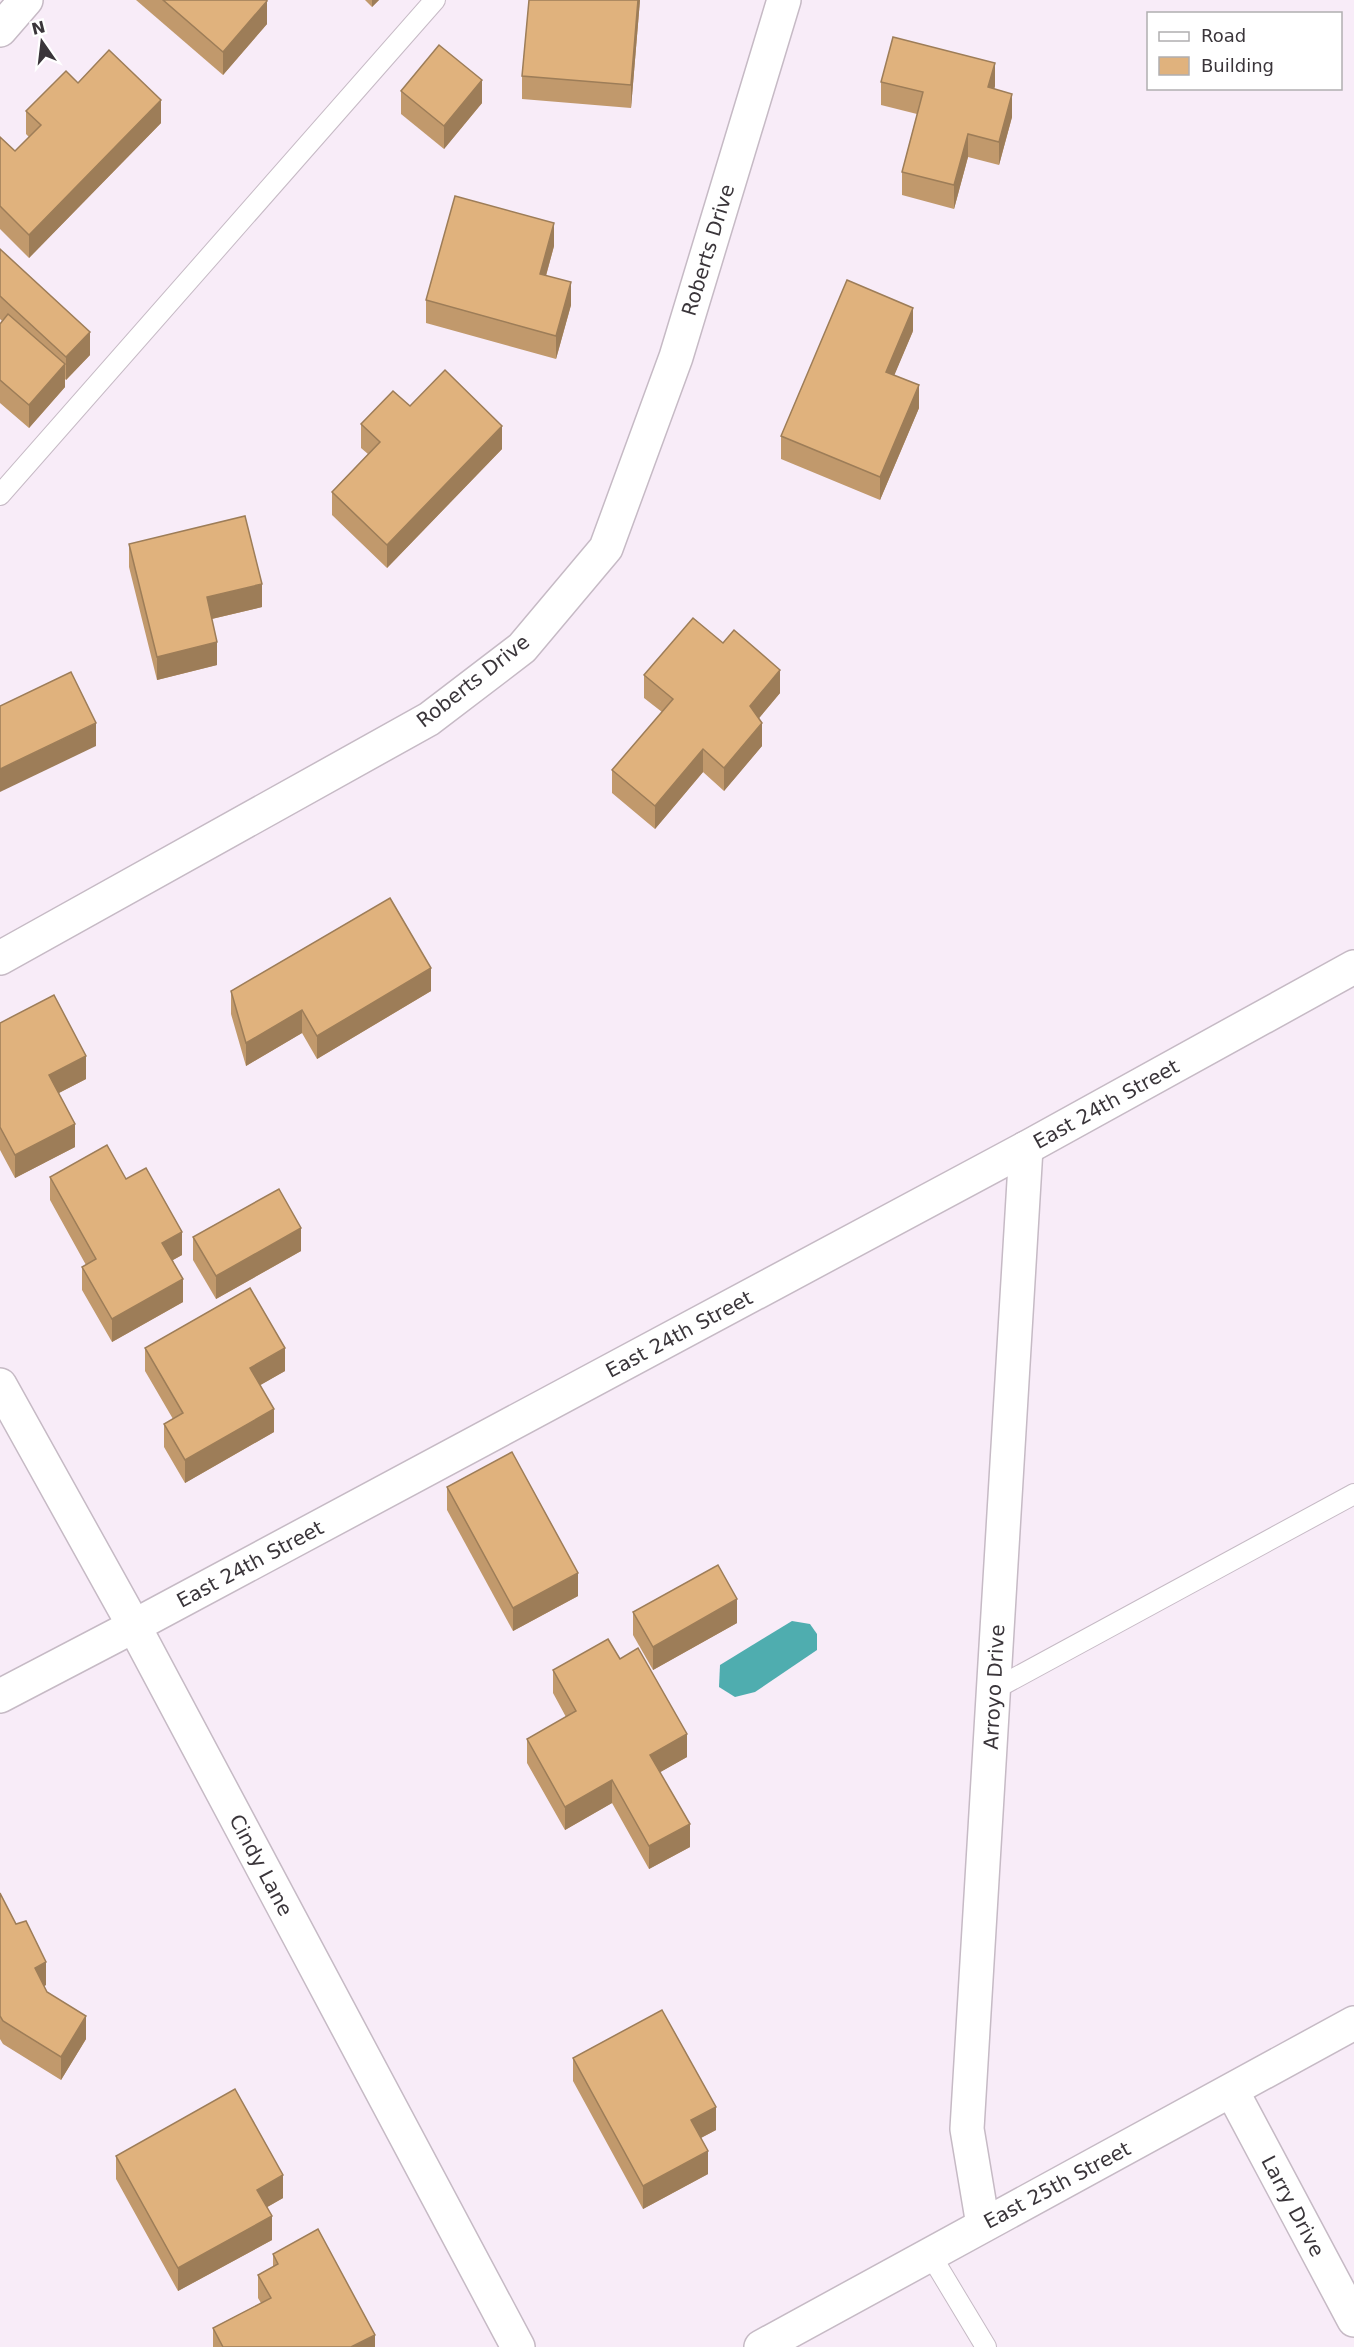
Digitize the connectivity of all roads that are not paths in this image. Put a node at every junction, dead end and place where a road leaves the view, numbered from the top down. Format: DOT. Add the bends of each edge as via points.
graph roads {
  1 [pos="26,0"];
  2 [pos="435,0"];
  3 [pos="784,0"];
  4 [pos="0,30"];
  5 [pos="0,495"];
  6 [pos="0,958"];
  7 [pos="1354,967"];
  8 [pos="1026,1148"];
  9 [pos="0,1385"];
  10 [pos="1354,1494"];
  11 [pos="134,1626"];
  12 [pos="993,1690"];
  13 [pos="0,1696"];
  14 [pos="1354,2023"];
  15 [pos="1232,2091"];
  16 [pos="983,2225"];
  17 [pos="930,2254"];
  18 [pos="1354,2320"];
  19 [pos="518,2347"];
  20 [pos="761,2347"];
  21 [pos="987,2347"];
  1 -- 4 [label="street"];
  2 -- 5 [label="lane"];
  3 -- 6 [label="street, Roberts Drive" via="676,357 606,548 522,648 429,719"];
  7 -- 8 [label="street, East 24th Street"];
  8 -- 11 [label="street, East 24th Street"];
  8 -- 12 [label="street, Arroyo Drive"];
  9 -- 11 [label="street, Cindy Lane"];
  10 -- 12 [label="lane"];
  11 -- 13 [label="street, East 24th Street"];
  11 -- 19 [label="street, Cindy Lane"];
  12 -- 16 [label="street, Arroyo Drive" via="967,2129"];
  14 -- 15 [label="street, East 25th Street"];
  15 -- 16 [label="street, East 25th Street"];
  15 -- 18 [label="street, Larry Drive"];
  16 -- 17 [label="street, East 25th Street"];
  17 -- 20 [label="street, East 25th Street"];
  17 -- 21 [label="lane"];
}
